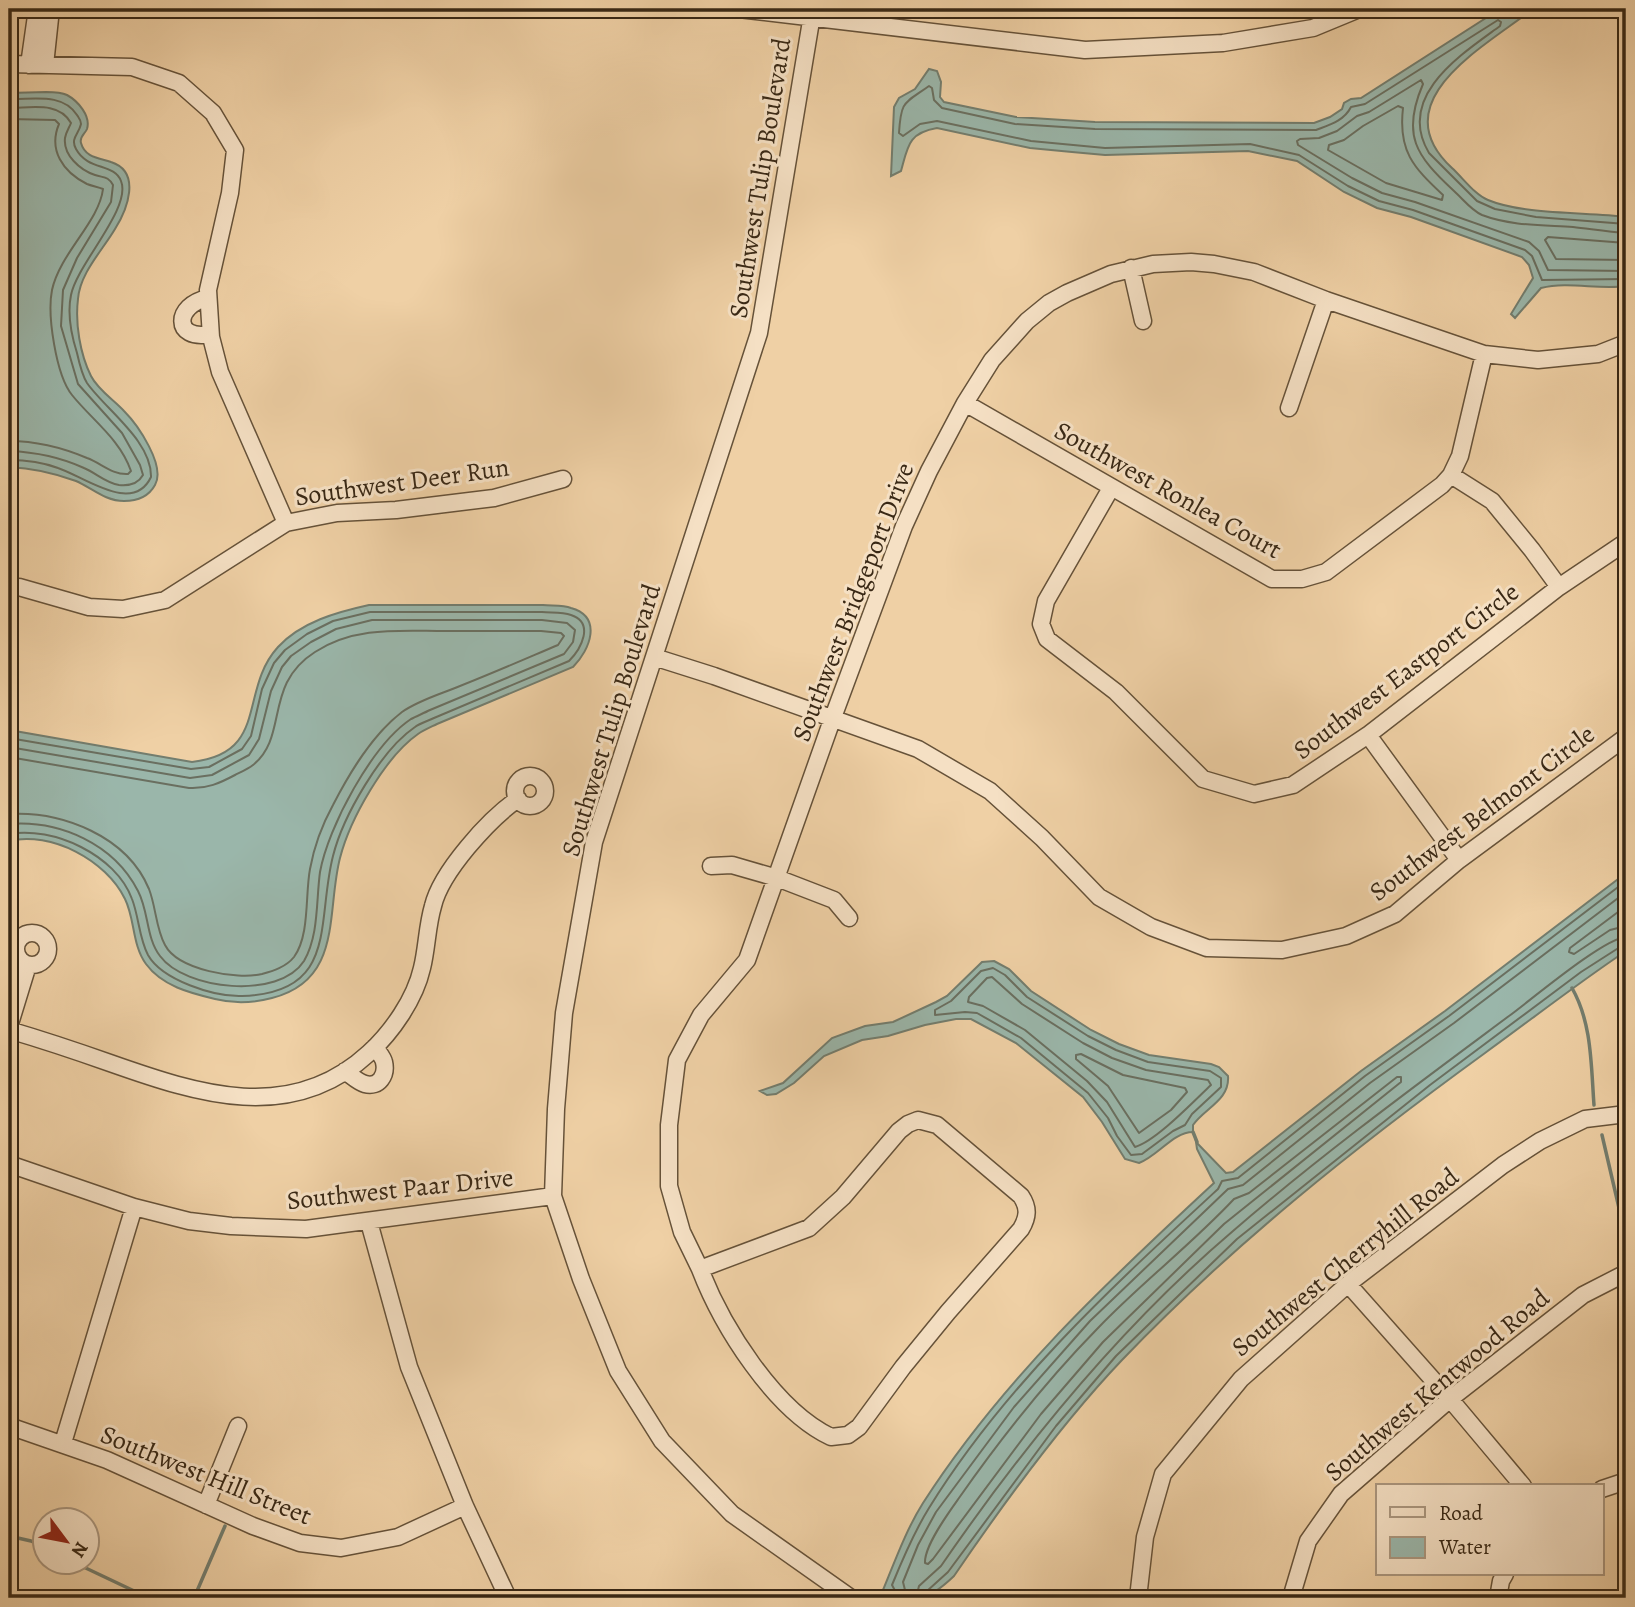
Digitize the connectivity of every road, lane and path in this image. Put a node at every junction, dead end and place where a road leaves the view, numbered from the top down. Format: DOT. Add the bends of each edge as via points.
graph roads {
  1 [pos="37,9"];
  2 [pos="51,9"];
  3 [pos="739,9"];
  4 [pos="1359,9"];
  5 [pos="812,13"];
  6 [pos="9,64"];
  7 [pos="37,65"];
  8 [pos="1131,268"];
  9 [pos="208,298"];
  10 [pos="1326,300"];
  11 [pos="1143,321"];
  12 [pos="211,334"];
  13 [pos="1626,343"];
  14 [pos="1485,354"];
  15 [pos="965,403"];
  16 [pos="1289,408"];
  17 [pos="1451,475"];
  18 [pos="563,479"];
  19 [pos="1111,488"];
  20 [pos="286,523"];
  21 [pos="1626,542"];
  22 [pos="19,587"];
  23 [pos="1559,587"];
  24 [pos="654,657"];
  25 [pos="832,720"];
  26 [pos="1368,735"];
  27 [pos="1626,737"];
  28 [pos="518,799"];
  29 [pos="1459,860"];
  30 [pos="711,866"];
  31 [pos="777,878"];
  32 [pos="849,918"];
  33 [pos="28,965"];
  34 [pos="9,1029"];
  35 [pos="375,1047"];
  36 [pos="345,1071"];
  37 [pos="1626,1114"];
  38 [pos="9,1164"];
  39 [pos="554,1196"];
  40 [pos="134,1207"];
  41 [pos="369,1222"];
  42 [pos="700,1269"];
  43 [pos="1626,1273"];
  44 [pos="1348,1284"];
  45 [pos="1450,1399"];
  46 [pos="9,1426"];
  47 [pos="238,1426"];
  48 [pos="63,1443"];
  49 [pos="1626,1481"];
  50 [pos="1521,1484"];
  51 [pos="1604,1488"];
  52 [pos="206,1505"];
  53 [pos="465,1506"];
  54 [pos="1505,1576"];
  55 [pos="508,1598"];
  56 [pos="851,1598"];
  57 [pos="1139,1598"];
  58 [pos="1291,1598"];
  59 [pos="1498,1598"];
  1 -- 7 [label="street"];
  2 -- 7 [label="street"];
  3 -- 5 [label="street"];
  4 -- 5 [label="street" via="1313,28 1236,41 1086,50"];
  5 -- 24 [label="street, Southwest Tulip Boulevard" via="759,333"];
  6 -- 7 [label="street"];
  7 -- 9 [label="street" via="132,68 179,83 213,113 235,150"];
  8 -- 10 [label="street, Southwest Bridgeport Drive" via="1172,262 1214,264 1254,272"];
  8 -- 11 [label="street"];
  8 -- 15 [label="street, Southwest Bridgeport Drive" via="1049,303 992,360"];
  9 -- 12 [label="street"];
  9 -- 12 [label="street" via="191,303 182,322 188,332"];
  10 -- 14 [label="street, Southwest Bridgeport Drive"];
  10 -- 16 [label="street"];
  12 -- 20 [label="street" via="220,372"];
  13 -- 14 [label="street, Southwest Bridgeport Drive" via="1598,354 1538,360"];
  14 -- 17 [label="street, Southwest Ronlea Court" via="1460,456"];
  15 -- 19 [label="street, Southwest Ronlea Court"];
  15 -- 25 [label="street, Southwest Bridgeport Drive" via="904,526"];
  17 -- 19 [label="street, Southwest Ronlea Court" via="1326,572 1302,579 1272,579"];
  17 -- 23 [label="street" via="1492,501"];
  18 -- 20 [label="street, Southwest Deer Run" via="494,498 337,513"];
  19 -- 26 [label="street, Southwest Eastport Circle" via="1046,601 1041,624 1047,639 1116,692 1203,779 1254,794 1293,785"];
  20 -- 22 [label="street, Southwest Deer Run" via="165,600 123,609 89,607"];
  21 -- 23 [label="street, Southwest Eastport Circle"];
  23 -- 26 [label="street, Southwest Eastport Circle"];
  24 -- 25 [label="street, Southwest Belmont Circle"];
  24 -- 39 [label="street, Southwest Tulip Boulevard" via="594,842 564,1013"];
  25 -- 29 [label="street, Southwest Belmont Circle" via="918,749 990,791 1099,897 1151,927 1207,948 1282,950 1346,936 1395,914"];
  25 -- 31 [label="street, Southwest Bridgeport Drive"];
  26 -- 29 [label="street"];
  27 -- 29 [label="street, Southwest Belmont Circle"];
  28 -- 35 [label="street" via="449,870 433,904 413,994"];
  30 -- 31 [label="street" via="732,865"];
  31 -- 32 [label="street" via="834,900"];
  31 -- 42 [label="street, Southwest Bridgeport Drive" via="747,960 701,1015 677,1060 669,1125 669,1185 682,1232"];
  33 -- 34 [label="street"];
  34 -- 36 [label="street" via="163,1082 224,1095 259,1098 292,1094"];
  35 -- 36 [label="street"];
  35 -- 36 [label="street" via="384,1061 380,1081 363,1083"];
  37 -- 44 [label="street, Southwest Cherryhill Road" via="1585,1119 1540,1141"];
  38 -- 40 [label="street, Southwest Paar Drive"];
  39 -- 41 [label="street, Southwest Paar Drive"];
  39 -- 56 [label="street, Southwest Tulip Boulevard" via="618,1371 662,1441 732,1514"];
  40 -- 41 [label="street, Southwest Paar Drive" via="231,1226 306,1229"];
  40 -- 48 [label="street"];
  41 -- 53 [label="street" via="409,1367"];
  42 -- 42 [label="street, Southwest Bridgeport Drive" via="808,1228 831,1210 899,1131 918,1120 936,1125 963,1147 1021,1196 1027,1210 1021,1229 940,1321 859,1427 842,1437 820,1431 766,1381 726,1325"];
  43 -- 45 [label="street, Southwest Kentwood Road" via="1583,1295"];
  44 -- 45 [label="street"];
  44 -- 57 [label="street, Southwest Cherryhill Road" via="1241,1379 1164,1474 1145,1537"];
  45 -- 50 [label="street"];
  45 -- 58 [label="street, Southwest Kentwood Road" via="1341,1494 1308,1541"];
  46 -- 48 [label="street, Southwest Hill Street"];
  47 -- 52 [label="street"];
  48 -- 52 [label="street, Southwest Hill Street"];
  49 -- 51 [label="street"];
  52 -- 53 [label="street, Southwest Hill Street" via="300,1543 341,1548 398,1536"];
  53 -- 55 [label="street"];
  54 -- 59 [label="street"];
}
